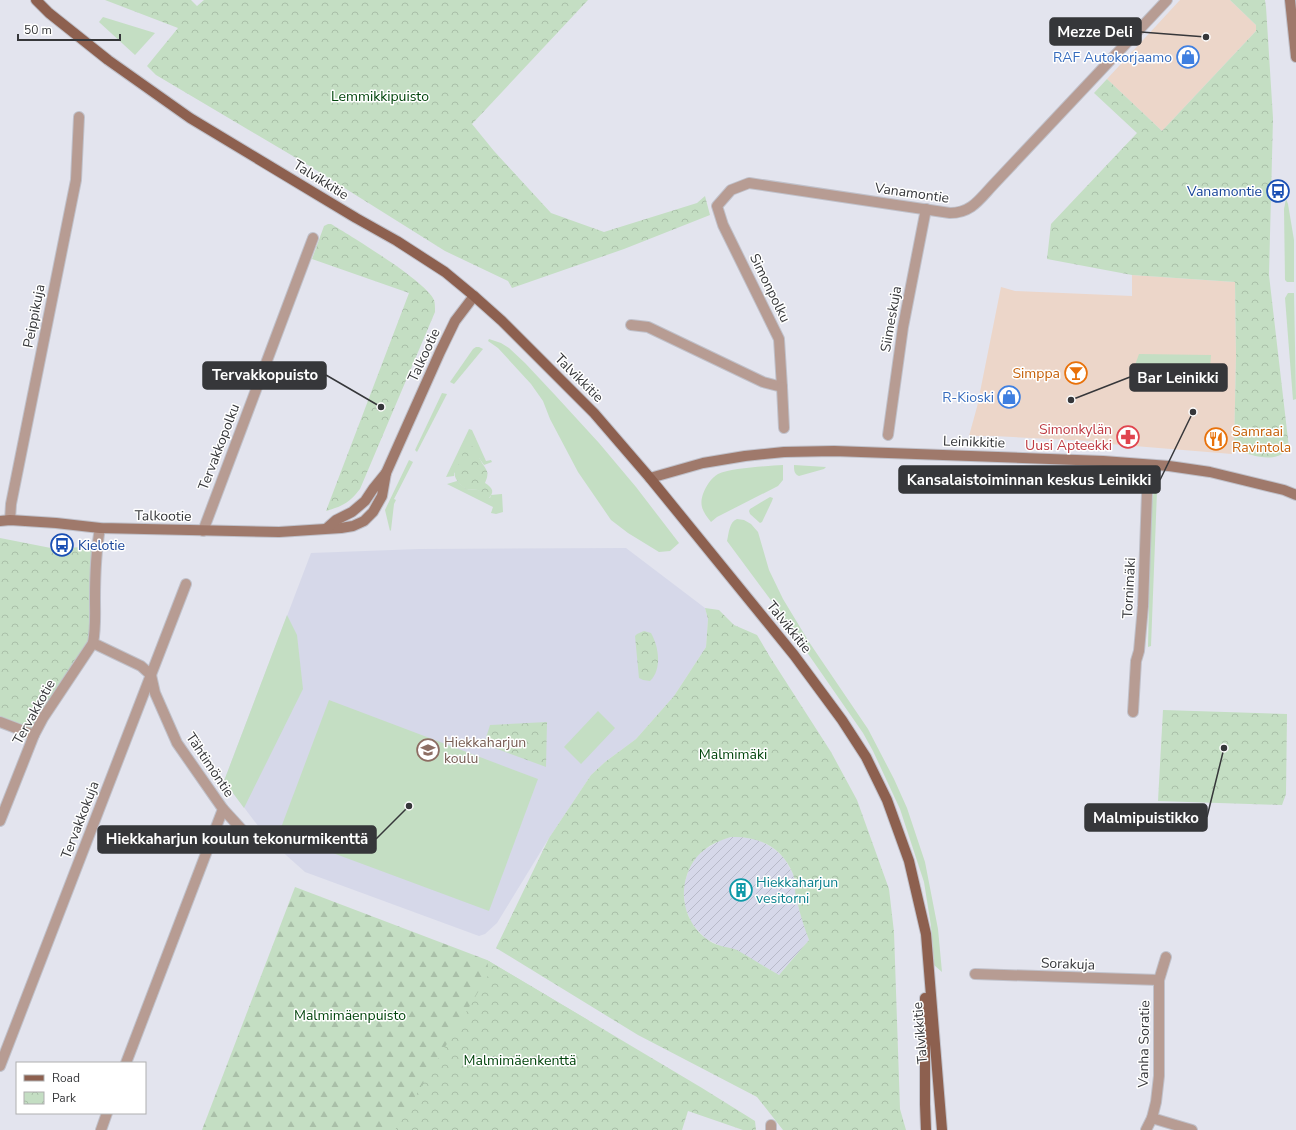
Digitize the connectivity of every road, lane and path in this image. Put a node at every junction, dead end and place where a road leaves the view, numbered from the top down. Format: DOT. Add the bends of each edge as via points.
graph roads {
  1 [pos="36,0"];
  2 [pos="1167,0"];
  3 [pos="1290,0"];
  4 [pos="1296,58"];
  5 [pos="80,117"];
  6 [pos="716,206"];
  7 [pos="926,209"];
  8 [pos="313,238"];
  9 [pos="474,296"];
  10 [pos="631,325"];
  11 [pos="782,388"];
  12 [pos="784,428"];
  13 [pos="888,435"];
  14 [pos="1148,465"];
  15 [pos="386,473"];
  16 [pos="650,478"];
  17 [pos="1296,495"];
  18 [pos="5,520"];
  19 [pos="100,528"];
  20 [pos="326,528"];
  21 [pos="203,531"];
  22 [pos="186,584"];
  23 [pos="93,643"];
  24 [pos="151,675"];
  25 [pos="1133,712"];
  26 [pos="0,722"];
  27 [pos="34,735"];
  28 [pos="223,810"];
  29 [pos="0,821"];
  30 [pos="244,833"];
  31 [pos="926,934"];
  32 [pos="1166,957"];
  33 [pos="975,974"];
  34 [pos="1159,980"];
  35 [pos="126,1062"];
  36 [pos="0,1066"];
  37 [pos="107,1114"];
  38 [pos="1152,1118"];
  39 [pos="101,1130"];
  40 [pos="926,1130"];
  41 [pos="942,1130"];
  42 [pos="1146,1130"];
  43 [pos="1192,1130"];
  1 -- 9 [label="main road, Talvikkitie" via="48,13 108,60 190,118 397,241 445,272"];
  2 -- 7 [label="street, Vanamontie" via="972,206 959,213"];
  3 -- 4 [label="main road"];
  5 -- 18 [label="street, Peippikuja" via="76,180 11,504"];
  6 -- 7 [label="street, Vanamontie" via="731,190 749,183"];
  6 -- 11 [label="street, Simonpolku" via="779,339"];
  7 -- 13 [label="street, Siimeskuja" via="903,326"];
  8 -- 21 [label="street, Tervakkopolku"];
  9 -- 15 [label="main road, Talkootie" via="455,321"];
  9 -- 16 [label="main road, Talvikkitie" via="594,413"];
  10 -- 11 [label="street" via="648,327 763,382"];
  11 -- 12 [label="street, Simonpolku"];
  14 -- 16 [label="main road, Leinikkitie" via="958,455 784,452 703,463"];
  14 -- 17 [label="main road, Leinikkitie" via="1210,472"];
  14 -- 25 [label="street, Tornimäki" via="1143,606"];
  15 -- 20 [label="main road, Talkootie" via="365,501"];
  15 -- 20 [label="main road, Talkootie" via="382,496 373,512 364,521 353,526"];
  16 -- 31 [label="main road, Talvikkitie" via="794,655 866,757 887,800 909,860"];
  18 -- 19 [label="main road, Talkootie"];
  19 -- 21 [label="main road, Talkootie"];
  19 -- 23 [label="street" via="95,599 96,629"];
  20 -- 21 [label="main road, Talkootie" via="279,532"];
  22 -- 24 [label="street, Tervakkokuja"];
  23 -- 24 [label="street" via="141,666"];
  23 -- 27 [label="street, Tervakkotie"];
  24 -- 28 [label="street, Tähtimöntie" via="155,693 177,743"];
  24 -- 36 [label="street, Tervakkokuja"];
  26 -- 27 [label="street"];
  27 -- 29 [label="street, Tervakkotie"];
  28 -- 30 [label="street"];
  28 -- 35 [label="street, Tähtimöntie"];
  31 -- 40 [label="main road, Talvikkitie"];
  31 -- 41 [label="main road, Talvikkitie"];
  32 -- 34 [label="street, Vanha Soratie"];
  33 -- 34 [label="street, Sorakuja"];
  34 -- 38 [label="street, Vanha Soratie" via="1159,1076"];
  37 -- 39 [label="street"];
  38 -- 42 [label="street, Vanha Soratie"];
  38 -- 43 [label="street"];
}
